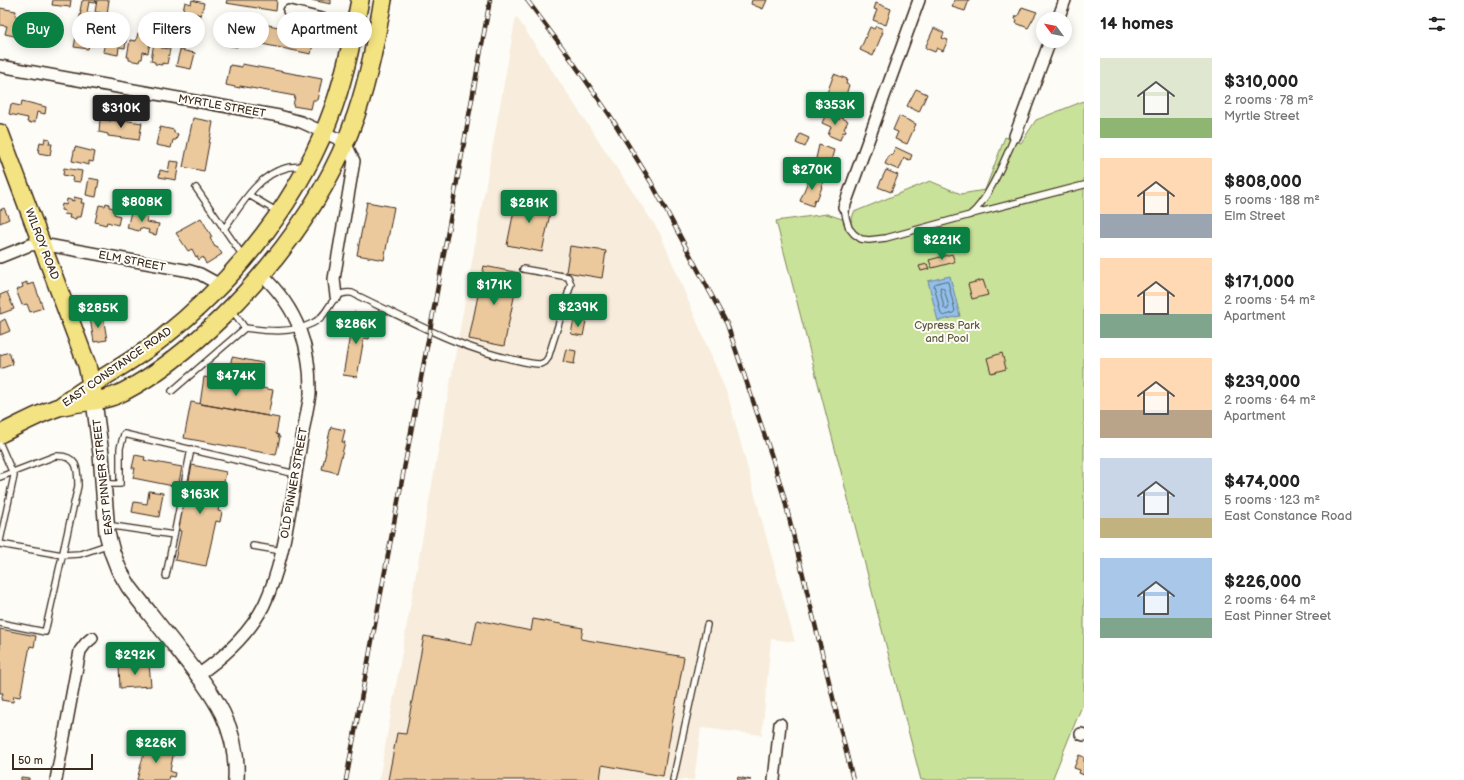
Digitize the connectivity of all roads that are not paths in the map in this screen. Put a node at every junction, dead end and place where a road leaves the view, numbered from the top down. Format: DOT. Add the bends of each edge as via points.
graph roads {
  1 [pos="360,0"];
  2 [pos="383,0"];
  3 [pos="919,0"];
  4 [pos="1065,0"];
  5 [pos="289,11"];
  6 [pos="293,12"];
  7 [pos="357,12"];
  8 [pos="1061,12"];
  9 [pos="350,48"];
  10 [pos="1047,48"];
  11 [pos="0,66"];
  12 [pos="323,132"];
  13 [pos="0,133"];
  14 [pos="1015,136"];
  15 [pos="345,142"];
  16 [pos="307,166"];
  17 [pos="1084,185"];
  18 [pos="196,188"];
  19 [pos="249,195"];
  20 [pos="844,206"];
  21 [pos="279,212"];
  22 [pos="970,214"];
  23 [pos="224,229"];
  24 [pos="42,244"];
  25 [pos="0,257"];
  26 [pos="244,258"];
  27 [pos="524,268"];
  28 [pos="262,275"];
  29 [pos="220,285"];
  30 [pos="336,296"];
  31 [pos="230,309"];
  32 [pos="245,328"];
  33 [pos="300,328"];
  34 [pos="91,383"];
  35 [pos="172,391"];
  36 [pos="94,401"];
  37 [pos="59,407"];
  38 [pos="0,434"];
  39 [pos="0,444"];
  40 [pos="191,449"];
  41 [pos="12,471"];
  42 [pos="296,474"];
  43 [pos="0,477"];
  44 [pos="103,484"];
  45 [pos="106,525"];
  46 [pos="174,535"];
  47 [pos="0,542"];
  48 [pos="110,544"];
  49 [pos="253,546"];
  50 [pos="282,551"];
  51 [pos="62,555"];
  52 [pos="166,576"];
  53 [pos="0,623"];
  54 [pos="707,625"];
  55 [pos="92,638"];
  56 [pos="198,675"];
  57 [pos="780,724"];
  58 [pos="56,780"];
  59 [pos="236,780"];
  60 [pos="673,780"];
  61 [pos="774,780"];
  1 -- 7 [label="main road, EAST CONSTANCE ROAD"];
  2 -- 15 [label="main road, EAST CONSTANCE ROAD" via="366,83"];
  3 -- 20 [label="street"];
  4 -- 8 [label="street"];
  5 -- 6 [label="street"];
  9 -- 12 [label="main road, EAST CONSTANCE ROAD" via="345,70"];
  10 -- 14 [label="street"];
  11 -- 12 [label="street, MYRTLE STREET" via="279,116"];
  12 -- 15 [label="street, MYRTLE STREET"];
  12 -- 16 [label="main road, EAST CONSTANCE ROAD"];
  13 -- 24 [label="main road, WILROY ROAD"];
  14 -- 22 [label="lane" via="989,190 979,206"];
  15 -- 28 [label="main road, EAST CONSTANCE ROAD" via="318,197 300,226"];
  15 -- 30 [label="street" via="354,161 334,279"];
  16 -- 19 [label="lane" via="285,168 272,174 260,182"];
  16 -- 21 [label="main road, EAST CONSTANCE ROAD"];
  17 -- 22 [label="lane"];
  18 -- 23 [label="lane"];
  19 -- 21 [label="lane"];
  19 -- 23 [label="lane"];
  20 -- 22 [label="lane" via="849,228 857,236 869,240 886,238"];
  21 -- 26 [label="main road, EAST CONSTANCE ROAD"];
  23 -- 26 [label="lane"];
  24 -- 25 [label="street" via="30,245"];
  24 -- 29 [label="street, ELM STREET" via="190,271"];
  24 -- 34 [label="main road, WILROY ROAD" via="87,365"];
  26 -- 29 [label="main road, EAST CONSTANCE ROAD"];
  27 -- 30 [label="lane" via="568,277 571,284 548,358 540,364 477,350 352,293 346,292"];
  28 -- 31 [label="main road, EAST CONSTANCE ROAD"];
  28 -- 33 [label="street, OLD PINNER STREET" via="277,292"];
  29 -- 34 [label="main road, EAST CONSTANCE ROAD" via="160,340"];
  30 -- 33 [label="lane" via="321,317"];
  31 -- 32 [label="lane"];
  31 -- 36 [label="main road, EAST CONSTANCE ROAD" via="189,347 145,380 111,398"];
  32 -- 33 [label="lane" via="275,332"];
  32 -- 35 [label="lane"];
  33 -- 42 [label="street, OLD PINNER STREET" via="308,358 310,395"];
  34 -- 36 [label="main road, WILROY ROAD"];
  34 -- 37 [label="main road, EAST CONSTANCE ROAD"];
  36 -- 37 [label="main road, EAST CONSTANCE ROAD"];
  36 -- 44 [label="main road, EAST PINNER STREET"];
  37 -- 38 [label="main road, EAST CONSTANCE ROAD"];
  39 -- 41 [label="lane"];
  40 -- 42 [label="lane"];
  40 -- 44 [label="lane" via="124,434 120,448 120,484"];
  40 -- 46 [label="lane"];
  41 -- 43 [label="lane"];
  41 -- 47 [label="lane" via="14,476"];
  41 -- 51 [label="lane" via="55,456 70,458 75,464 78,486"];
  42 -- 50 [label="street, OLD PINNER STREET"];
  44 -- 45 [label="main road, EAST PINNER STREET"];
  45 -- 46 [label="lane"];
  45 -- 48 [label="main road, EAST PINNER STREET"];
  46 -- 52 [label="lane"];
  47 -- 51 [label="lane"];
  48 -- 51 [label="lane" via="80,554"];
  48 -- 56 [label="main road, EAST PINNER STREET" via="129,587"];
  49 -- 50 [label="lane"];
  50 -- 56 [label="street, OLD PINNER STREET" via="264,604 256,618 233,647"];
  51 -- 53 [label="lane" via="45,632"];
  54 -- 60 [label="lane"];
  55 -- 58 [label="street" via="80,651"];
  56 -- 59 [label="main road, EAST PINNER STREET" via="214,696 230,732 235,752"];
  57 -- 61 [label="street"];
}
